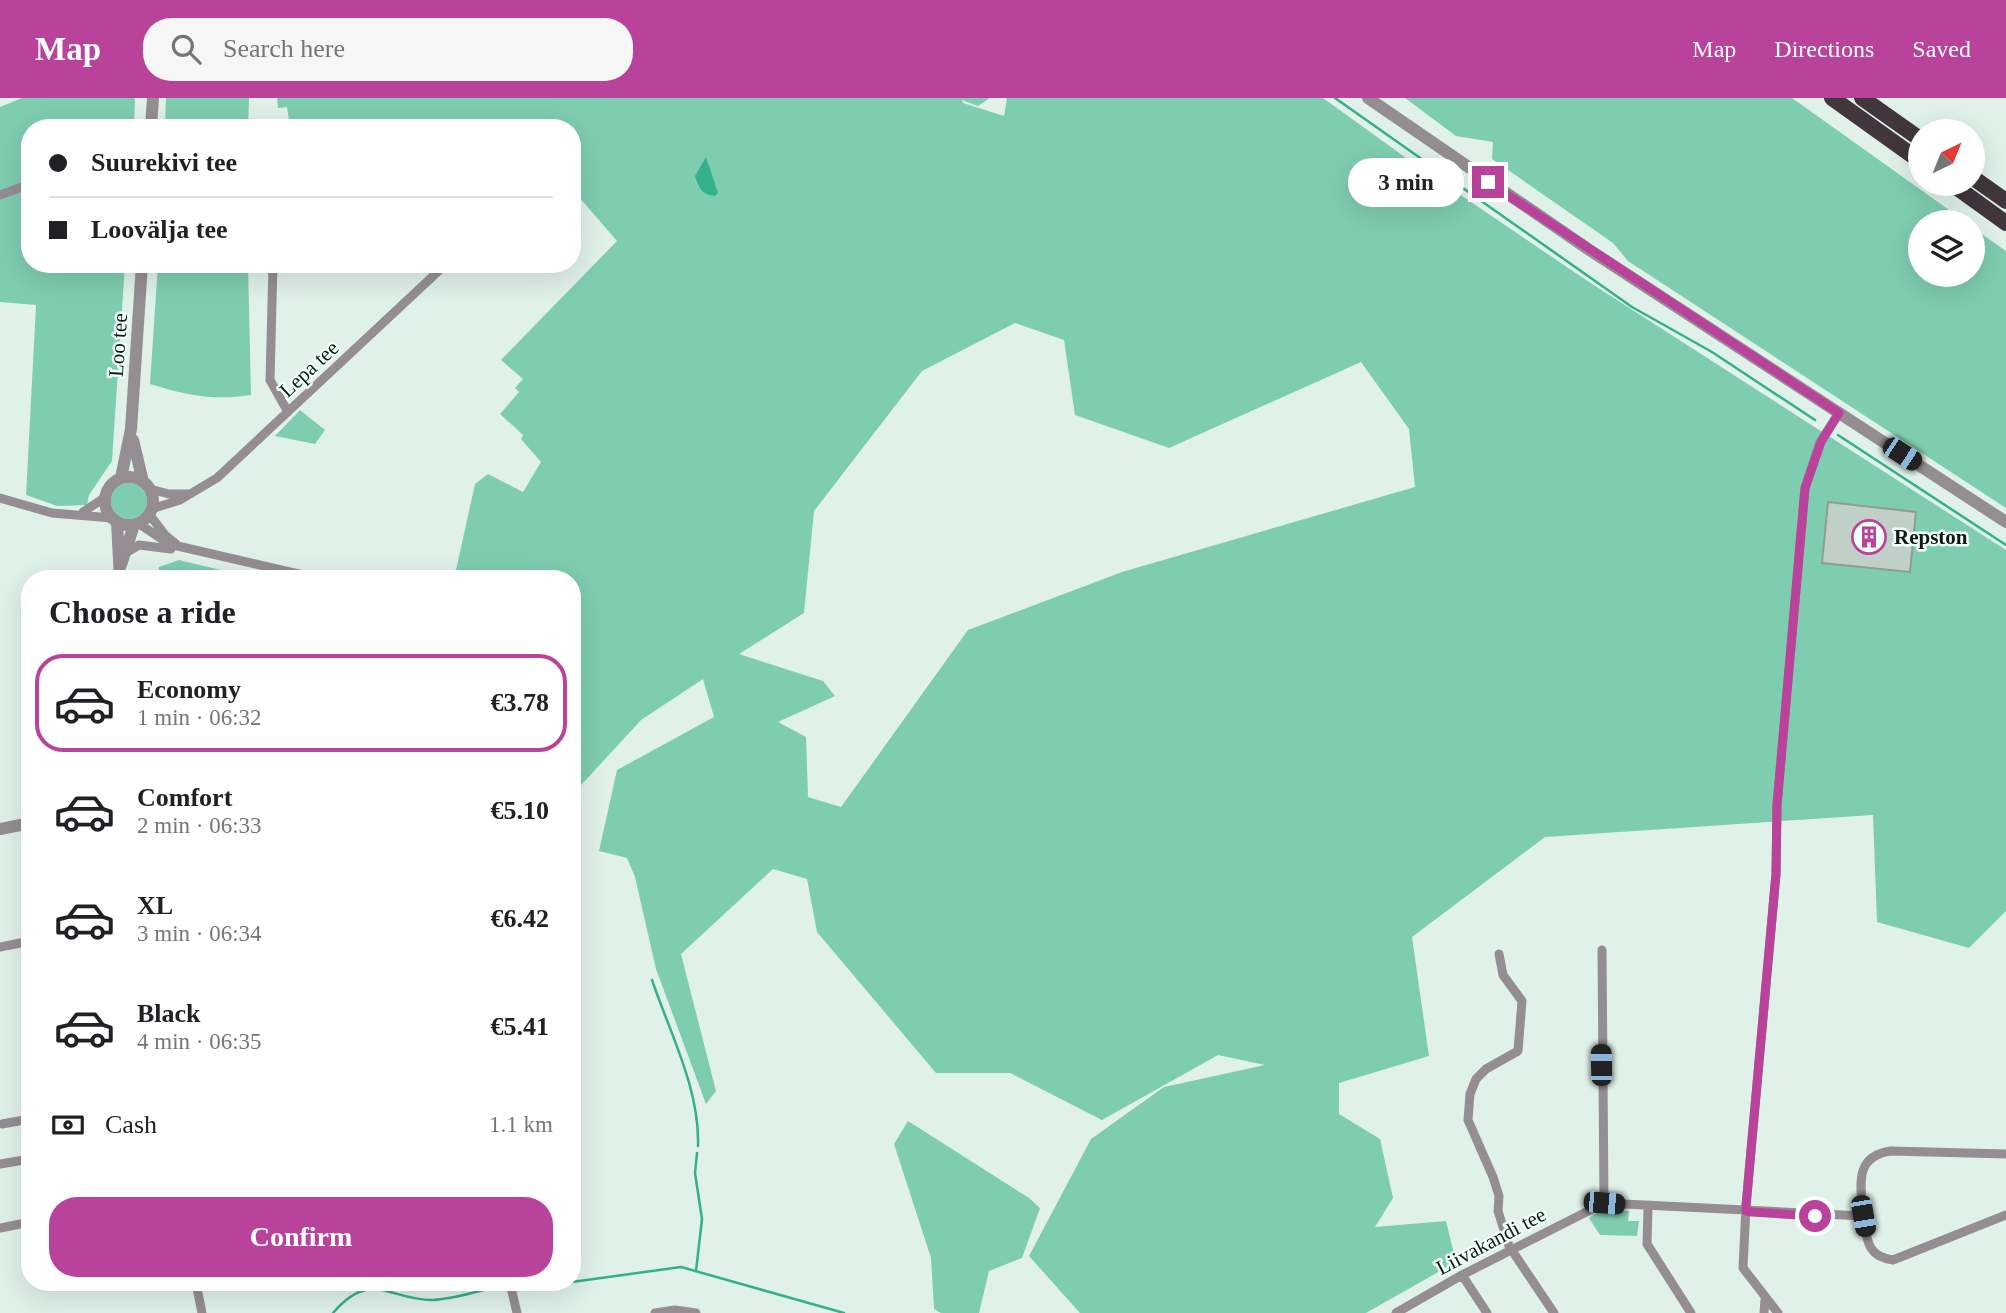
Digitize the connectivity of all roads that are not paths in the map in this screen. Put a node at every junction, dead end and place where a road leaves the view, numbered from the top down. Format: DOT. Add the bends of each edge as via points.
graph roads {
  1 [pos="153,98"];
  2 [pos="1368,98"];
  3 [pos="1832,98"];
  4 [pos="1862,98"];
  5 [pos="152,119"];
  6 [pos="1908,131"];
  7 [pos="1908,152"];
  8 [pos="1985,186"];
  9 [pos="21,187"];
  10 [pos="0,195"];
  11 [pos="1969,196"];
  12 [pos="2006,201"];
  13 [pos="2006,223"];
  14 [pos="141,273"];
  15 [pos="272,273"];
  16 [pos="436,273"];
  17 [pos="288,412"];
  18 [pos="1839,413"];
  19 [pos="131,429"];
  20 [pos="121,478"];
  21 [pos="146,486"];
  22 [pos="191,494"];
  23 [pos="0,498"];
  24 [pos="104,498"];
  25 [pos="150,511"];
  26 [pos="78,515"];
  27 [pos="114,520"];
  28 [pos="2006,522"];
  29 [pos="136,524"];
  30 [pos="184,548"];
  31 [pos="127,552"];
  32 [pos="121,565"];
  33 [pos="121,570"];
  34 [pos="281,570"];
  35 [pos="21,825"];
  36 [pos="0,829"];
  37 [pos="21,943"];
  38 [pos="0,947"];
  39 [pos="1602,950"];
  40 [pos="1499,954"];
  41 [pos="21,1121"];
  42 [pos="2,1124"];
  43 [pos="2006,1154"];
  44 [pos="21,1160"];
  45 [pos="0,1164"];
  46 [pos="1604,1203"];
  47 [pos="1648,1207"];
  48 [pos="1746,1211"];
  49 [pos="2006,1215"];
  50 [pos="1863,1216"];
  51 [pos="21,1224"];
  52 [pos="0,1228"];
  53 [pos="1511,1249"];
  54 [pos="1462,1275"];
  55 [pos="198,1291"];
  56 [pos="512,1291"];
  57 [pos="1765,1300"];
  58 [pos="202,1313"];
  59 [pos="517,1313"];
  60 [pos="655,1313"];
  61 [pos="696,1313"];
  62 [pos="1395,1313"];
  63 [pos="1487,1313"];
  64 [pos="1554,1313"];
  65 [pos="1691,1313"];
  66 [pos="1764,1313"];
  67 [pos="1778,1313"];
  1 -- 5 [label="street"];
  2 -- 18 [label="street" via="1588,250"];
  3 -- 7 [label="highway"];
  4 -- 6 [label="highway"];
  8 -- 12 [label="highway"];
  9 -- 10 [label="street"];
  11 -- 13 [label="highway"];
  14 -- 19 [label="street, Loo tee"];
  15 -- 17 [label="street" via="270,380"];
  16 -- 17 [label="street, Lepa tee"];
  17 -- 22 [label="street, Lepa tee" via="217,478"];
  18 -- 28 [label="street"];
  18 -- 48 [label="street" via="1821,442 1805,488"];
  19 -- 20 [label="street, Loo tee"];
  19 -- 21 [label="street, Loo tee"];
  20 -- 21 [label="street" via="132,477"];
  20 -- 24 [label="street"];
  21 -- 22 [label="street" via="169,494"];
  21 -- 25 [label="street"];
  22 -- 25 [label="street, Lepa tee"];
  23 -- 26 [label="street" via="52,513"];
  24 -- 26 [label="street"];
  24 -- 27 [label="street"];
  25 -- 29 [label="street"];
  25 -- 30 [label="street" via="165,535"];
  26 -- 27 [label="street"];
  27 -- 29 [label="street"];
  27 -- 32 [label="street"];
  29 -- 30 [label="street" via="162,542"];
  29 -- 31 [label="street"];
  30 -- 31 [label="street" via="139,545"];
  30 -- 34 [label="street"];
  31 -- 32 [label="street"];
  32 -- 33 [label="street"];
  35 -- 36 [label="street"];
  37 -- 38 [label="street"];
  39 -- 46 [label="street"];
  40 -- 53 [label="street" via="1503,975 1522,1002 1520,1045 1511,1057 1476,1079 1467,1108 1499,1196 1498,1211"];
  41 -- 42 [label="street"];
  43 -- 50 [label="street" via="1891,1151 1874,1155 1860,1174"];
  44 -- 45 [label="street"];
  46 -- 47 [label="street"];
  46 -- 53 [label="street, Liivakandi tee"];
  47 -- 48 [label="street"];
  47 -- 65 [label="street" via="1647,1244"];
  48 -- 50 [label="street"];
  48 -- 57 [label="street" via="1744,1268"];
  49 -- 50 [label="street" via="1893,1259 1873,1254"];
  51 -- 52 [label="street"];
  53 -- 54 [label="street, Liivakandi tee"];
  53 -- 64 [label="street"];
  54 -- 62 [label="street, Liivakandi tee"];
  54 -- 63 [label="street"];
  55 -- 58 [label="street"];
  56 -- 59 [label="street"];
  57 -- 66 [label="street"];
  57 -- 67 [label="street"];
  60 -- 61 [label="street"];
}
